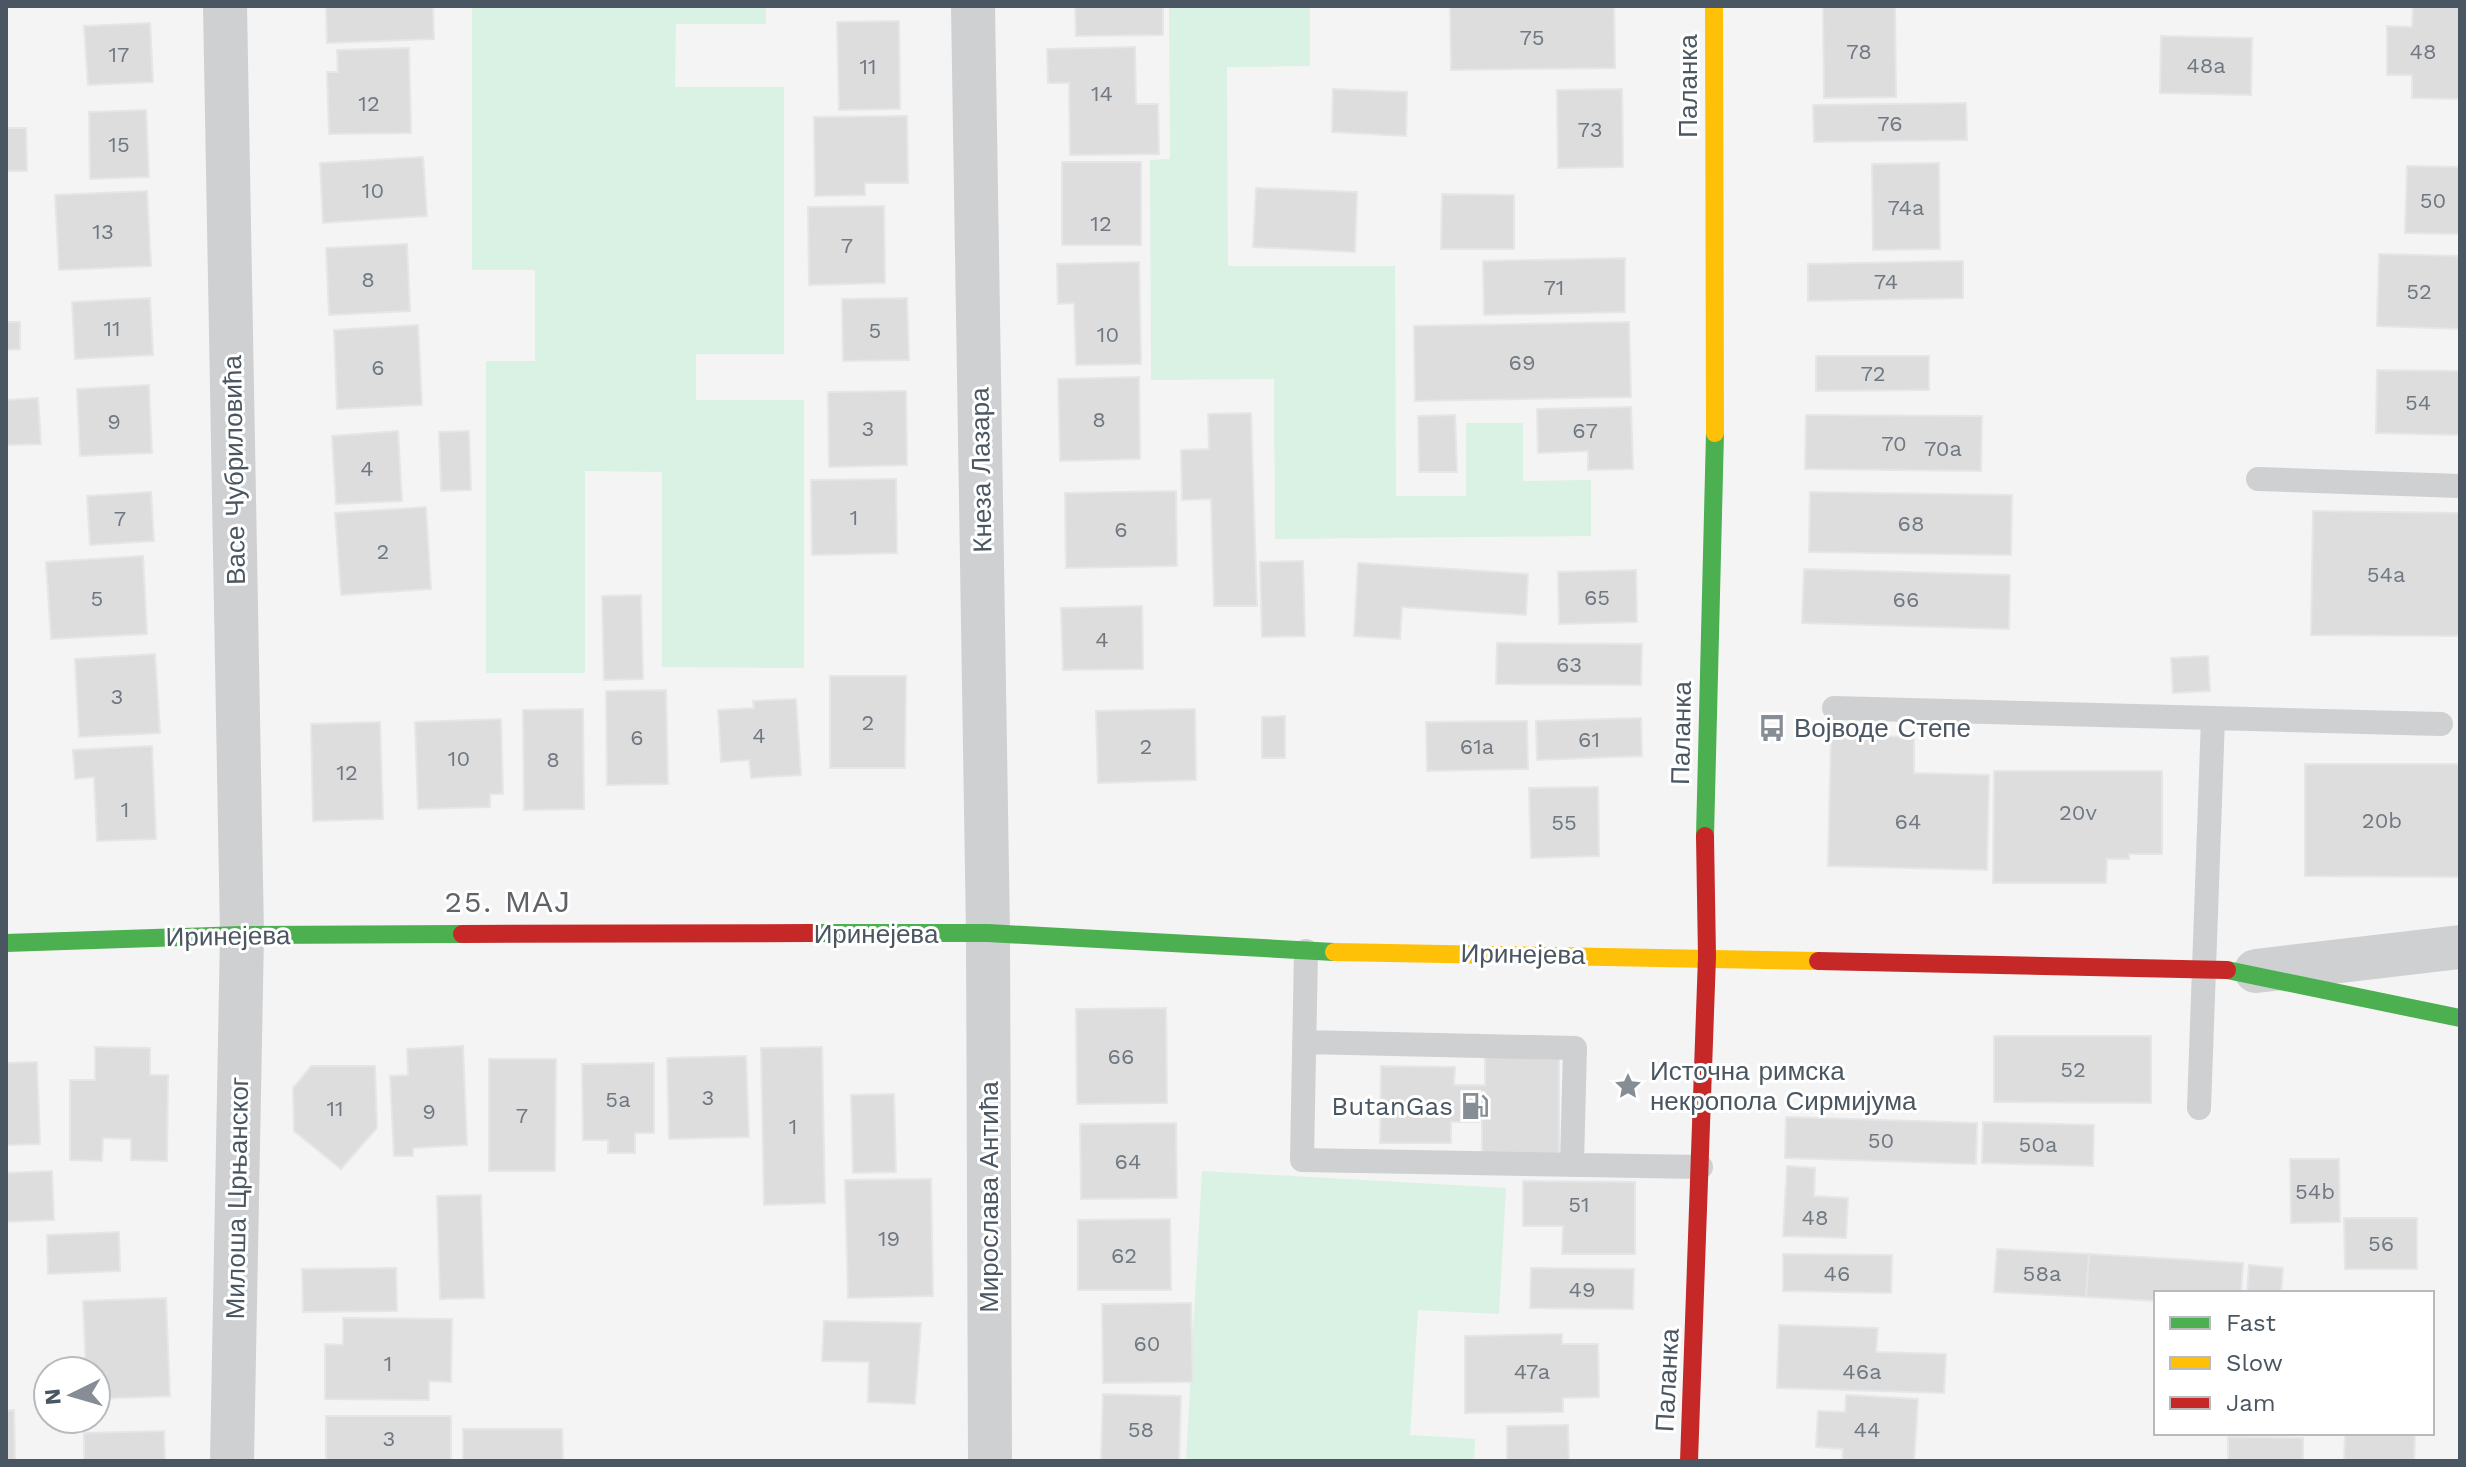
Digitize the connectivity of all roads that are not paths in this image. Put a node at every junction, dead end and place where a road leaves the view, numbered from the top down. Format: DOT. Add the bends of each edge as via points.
graph roads {
  1 [pos="225,6"];
  2 [pos="973,6"];
  3 [pos="1714,6"];
  4 [pos="2258,479"];
  5 [pos="2460,486"];
  6 [pos="1834,708"];
  7 [pos="2213,718"];
  8 [pos="2441,724"];
  9 [pos="988,933"];
  10 [pos="242,935"];
  11 [pos="19,939"];
  12 [pos="2460,947"];
  13 [pos="1306,951"];
  14 [pos="1707,957"];
  15 [pos="2204,968"];
  16 [pos="2248,972"];
  17 [pos="2460,1018"];
  18 [pos="1304,1042"];
  19 [pos="2199,1108"];
  20 [pos="1572,1163"];
  21 [pos="1701,1167"];
  22 [pos="232,1461"];
  23 [pos="990,1461"];
  24 [pos="1689,1461"];
  1 -- 10 [label="street, Васе Чубриловића"];
  2 -- 9 [label="street, Кнеза Лазара"];
  3 -- 14 [label="street, Паланка" via="1716,386 1705,827"];
  4 -- 5 [label="lane"];
  6 -- 7 [label="lane"];
  7 -- 8 [label="lane"];
  7 -- 15 [label="lane"];
  9 -- 10 [label="street, Иринејева"];
  9 -- 13 [label="street, Иринејева"];
  9 -- 23 [label="street, Мирослава Антића"];
  10 -- 11 [label="street, Иринејева"];
  10 -- 22 [label="street, Милоша Црњанског"];
  12 -- 16 [label="street"];
  13 -- 14 [label="street, Иринејева"];
  13 -- 18 [label="lane"];
  14 -- 15 [label="street"];
  14 -- 21 [label="street, Паланка"];
  15 -- 16 [label="street"];
  15 -- 19 [label="lane"];
  16 -- 17 [label="street"];
  18 -- 20 [label="lane" via="1575,1048"];
  18 -- 20 [label="lane" via="1302,1160"];
  20 -- 21 [label="lane"];
  21 -- 24 [label="street, Паланка"];
}
